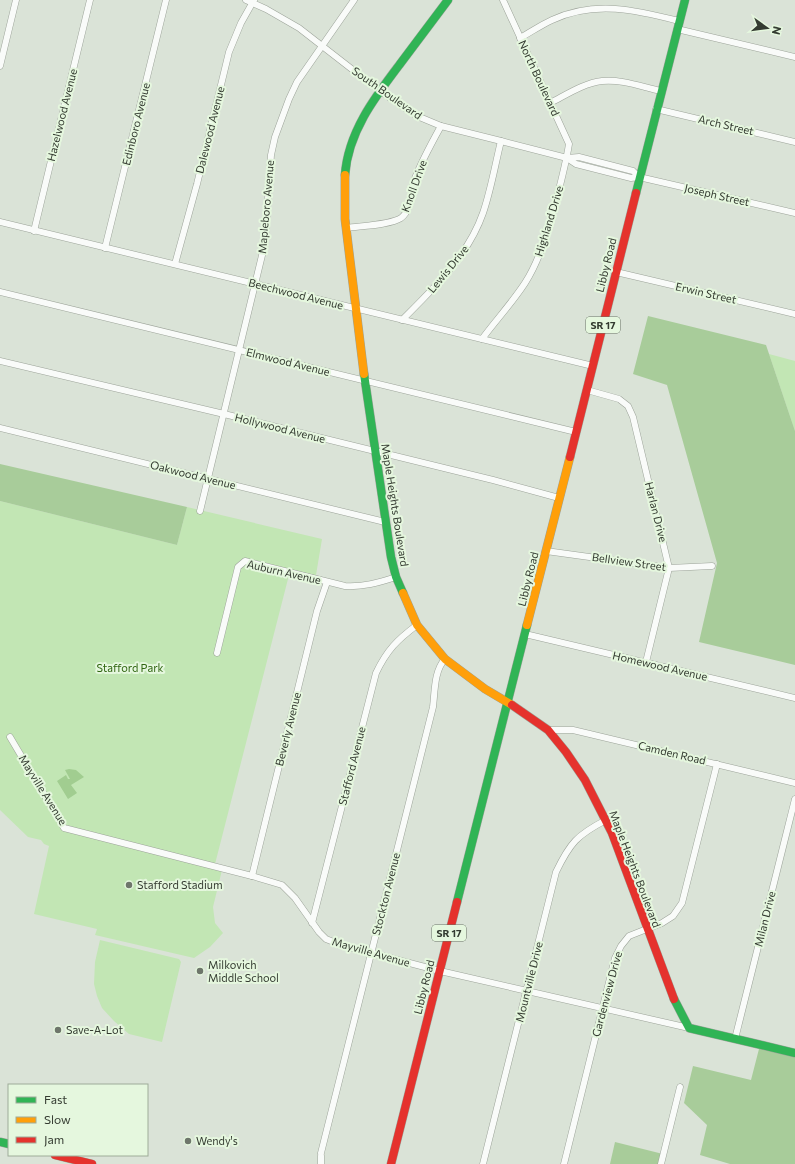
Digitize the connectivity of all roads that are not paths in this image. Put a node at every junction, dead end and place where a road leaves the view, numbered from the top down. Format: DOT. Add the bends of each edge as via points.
graph roads {
  1 [pos="16,0"];
  2 [pos="90,0"];
  3 [pos="166,0"];
  4 [pos="246,0"];
  5 [pos="354,0"];
  6 [pos="448,0"];
  7 [pos="503,0"];
  8 [pos="685,0"];
  9 [pos="253,1"];
  10 [pos="678,25"];
  11 [pos="520,38"];
  12 [pos="323,45"];
  13 [pos="795,57"];
  14 [pos="0,66"];
  15 [pos="380,90"];
  16 [pos="661,91"];
  17 [pos="550,103"];
  18 [pos="656,109"];
  19 [pos="441,126"];
  20 [pos="501,142"];
  21 [pos="795,142"];
  22 [pos="567,158"];
  23 [pos="639,177"];
  24 [pos="795,213"];
  25 [pos="0,222"];
  26 [pos="347,228"];
  27 [pos="34,231"];
  28 [pos="105,248"];
  29 [pos="175,264"];
  30 [pos="616,272"];
  31 [pos="255,284"];
  32 [pos="0,292"];
  33 [pos="355,308"];
  34 [pos="795,314"];
  35 [pos="402,320"];
  36 [pos="482,339"];
  37 [pos="240,350"];
  38 [pos="0,362"];
  39 [pos="593,366"];
  40 [pos="365,381"];
  41 [pos="587,390"];
  42 [pos="224,414"];
  43 [pos="0,428"];
  44 [pos="576,432"];
  45 [pos="376,452"];
  46 [pos="208,479"];
  47 [pos="559,498"];
  48 [pos="200,511"];
  49 [pos="385,522"];
  50 [pos="546,551"];
  51 [pos="712,566"];
  52 [pos="669,568"];
  53 [pos="396,577"];
  54 [pos="327,582"];
  55 [pos="417,625"];
  56 [pos="525,634"];
  57 [pos="217,653"];
  58 [pos="445,659"];
  59 [pos="646,662"];
  60 [pos="795,698"];
  61 [pos="507,702"];
  62 [pos="548,730"];
  63 [pos="10,737"];
  64 [pos="717,764"];
  65 [pos="795,783"];
  66 [pos="795,799"];
  67 [pos="606,820"];
  68 [pos="252,876"];
  69 [pos="312,923"];
  70 [pos="647,929"];
  71 [pos="372,954"];
  72 [pos="440,970"];
  73 [pos="527,990"];
  74 [pos="602,1008"];
  75 [pos="689,1028"];
  76 [pos="734,1039"];
  77 [pos="795,1053"];
  78 [pos="680,1087"];
  79 [pos="58,1156"];
  80 [pos="92,1164"];
  81 [pos="321,1164"];
  82 [pos="391,1164"];
  83 [pos="483,1164"];
  84 [pos="564,1164"];
  85 [pos="660,1164"];
  1 -- 14 [label="street"];
  2 -- 27 [label="street, Hazelwood Avenue"];
  3 -- 28 [label="street, Edinboro Avenue"];
  4 -- 9 [label="street, South Boulevard"];
  5 -- 12 [label="street, Mapleboro Avenue"];
  6 -- 15 [label="street, Maple Heights Boulevard"];
  7 -- 11 [label="street, North Boulevard"];
  8 -- 10 [label="street, Libby Road / SR 17"];
  9 -- 12 [label="street, South Boulevard" via="300,28"];
  9 -- 29 [label="street, Dalewood Avenue" via="229,52"];
  10 -- 11 [label="street" via="637,10 598,8 575,11 553,19"];
  10 -- 13 [label="street"];
  10 -- 16 [label="street, Libby Road / SR 17"];
  11 -- 17 [label="street, North Boulevard"];
  12 -- 15 [label="street, South Boulevard"];
  12 -- 31 [label="street, Mapleboro Avenue" via="289,99 275,137 271,154 265,243"];
  15 -- 19 [label="street, South Boulevard" via="417,116"];
  15 -- 26 [label="street, Maple Heights Boulevard" via="353,139 347,161 343,185"];
  16 -- 17 [label="street" via="628,83 601,81 584,86"];
  16 -- 18 [label="street, Libby Road / SR 17"];
  17 -- 22 [label="street, North Boulevard" via="569,144"];
  18 -- 21 [label="street, Arch Street"];
  18 -- 23 [label="street, Libby Road / SR 17"];
  19 -- 20 [label="street, South Boulevard"];
  19 -- 26 [label="street, Knoll Drive" via="425,154 414,181 408,207 402,217"];
  20 -- 22 [label="street, South Boulevard"];
  20 -- 35 [label="street, Lewis Drive" via="483,213 467,247 442,279"];
  22 -- 23 [label="street, South Boulevard" via="579,157 633,171"];
  22 -- 36 [label="street, Highland Drive" via="543,246 535,265 524,284"];
  23 -- 24 [label="street, Joseph Street"];
  23 -- 30 [label="street, Libby Road / SR 17"];
  25 -- 27 [label="street, Beechwood Avenue"];
  26 -- 33 [label="street, Maple Heights Boulevard"];
  27 -- 28 [label="street, Beechwood Avenue"];
  28 -- 29 [label="street, Beechwood Avenue"];
  29 -- 31 [label="street, Beechwood Avenue"];
  30 -- 34 [label="street, Erwin Street"];
  30 -- 39 [label="street, Libby Road / SR 17"];
  31 -- 33 [label="street, Beechwood Avenue"];
  31 -- 37 [label="street, Mapleboro Avenue"];
  32 -- 37 [label="street, Elmwood Avenue"];
  33 -- 35 [label="street, Beechwood Avenue"];
  33 -- 40 [label="street, Maple Heights Boulevard"];
  35 -- 36 [label="street, Beechwood Avenue"];
  36 -- 39 [label="street, Beechwood Avenue"];
  37 -- 40 [label="street, Elmwood Avenue"];
  37 -- 42 [label="street, Mapleboro Avenue"];
  38 -- 42 [label="street, Hollywood Avenue"];
  39 -- 41 [label="street, Libby Road / SR 17"];
  40 -- 44 [label="street, Elmwood Avenue"];
  40 -- 45 [label="street, Maple Heights Boulevard"];
  41 -- 44 [label="street, Libby Road / SR 17"];
  41 -- 52 [label="street, Harlan Drive" via="620,399 628,406 633,417"];
  42 -- 45 [label="street, Hollywood Avenue"];
  42 -- 46 [label="street, Mapleboro Avenue"];
  43 -- 46 [label="street, Oakwood Avenue"];
  44 -- 47 [label="street, Libby Road / SR 17"];
  45 -- 47 [label="street, Hollywood Avenue"];
  45 -- 49 [label="street, Maple Heights Boulevard"];
  46 -- 48 [label="street, Mapleboro Avenue"];
  46 -- 49 [label="street, Oakwood Avenue"];
  47 -- 50 [label="street, Libby Road / SR 17"];
  49 -- 53 [label="street, Maple Heights Boulevard"];
  50 -- 52 [label="street, Bellview Street"];
  50 -- 56 [label="street, Libby Road / SR 17"];
  51 -- 52 [label="street, Bellview Street"];
  52 -- 59 [label="street, Harlan Drive"];
  53 -- 54 [label="street, Auburn Avenue" via="357,587"];
  53 -- 55 [label="street, Maple Heights Boulevard"];
  54 -- 57 [label="street, Auburn Avenue" via="245,561 241,563"];
  54 -- 68 [label="street, Beverly Avenue" via="317,611"];
  55 -- 58 [label="street, Maple Heights Boulevard"];
  55 -- 69 [label="street, Stafford Avenue" via="387,652 376,673"];
  56 -- 59 [label="street, Homewood Avenue"];
  56 -- 61 [label="street, Libby Road / SR 17"];
  58 -- 61 [label="street, Maple Heights Boulevard"];
  58 -- 71 [label="street, Stockton Avenue" via="438,671 433,707"];
  59 -- 60 [label="street, Homewood Avenue"];
  61 -- 62 [label="street, Maple Heights Boulevard"];
  61 -- 72 [label="street, Libby Road / SR 17"];
  62 -- 64 [label="street, Camden Road" via="573,730"];
  62 -- 67 [label="street, Maple Heights Boulevard" via="585,780"];
  63 -- 68 [label="street, Mayville Avenue" via="64,828"];
  64 -- 65 [label="street, Camden Road"];
  64 -- 70 [label="street, Gardenview Drive" via="682,903 673,916"];
  66 -- 76 [label="street, Milan Drive"];
  67 -- 70 [label="street, Maple Heights Boulevard"];
  67 -- 73 [label="street, Mountville Drive" via="575,839 556,872"];
  68 -- 69 [label="street, Mayville Avenue" via="287,888"];
  69 -- 71 [label="street, Mayville Avenue" via="326,939"];
  70 -- 74 [label="street, Gardenview Drive" via="629,936 621,946 615,958"];
  70 -- 75 [label="street, Maple Heights Boulevard" via="675,1001"];
  71 -- 72 [label="street, Mayville Avenue"];
  71 -- 81 [label="street, Stockton Avenue" via="321,1155"];
  72 -- 73 [label="street, Mayville Avenue"];
  72 -- 82 [label="street, Libby Road / SR 17"];
  73 -- 74 [label="street, Mayville Avenue"];
  73 -- 83 [label="street, Mountville Drive"];
  74 -- 75 [label="street, Mayville Avenue"];
  74 -- 84 [label="street, Gardenview Drive"];
  75 -- 76 [label="street"];
  76 -- 77 [label="street"];
  78 -- 85 [label="street"];
  79 -- 80 [label="street"];
}
